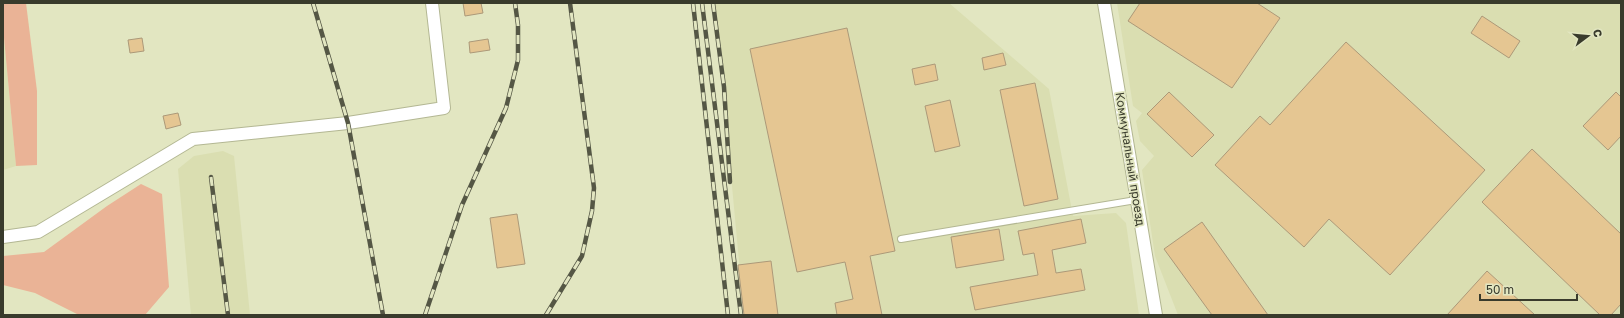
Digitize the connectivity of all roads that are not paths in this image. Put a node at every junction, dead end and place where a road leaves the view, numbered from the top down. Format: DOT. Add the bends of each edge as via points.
graph roads {
  1 [pos="432,3"];
  2 [pos="1104,3"];
  3 [pos="1136,200"];
  4 [pos="3,237"];
  5 [pos="901,239"];
  6 [pos="1156,315"];
  1 -- 4 [label="street" via="444,108 348,123 193,139 38,232"];
  2 -- 3 [label="street, Коммунальный проезд"];
  3 -- 5 [label="lane"];
  3 -- 6 [label="street, Коммунальный проезд"];
}
